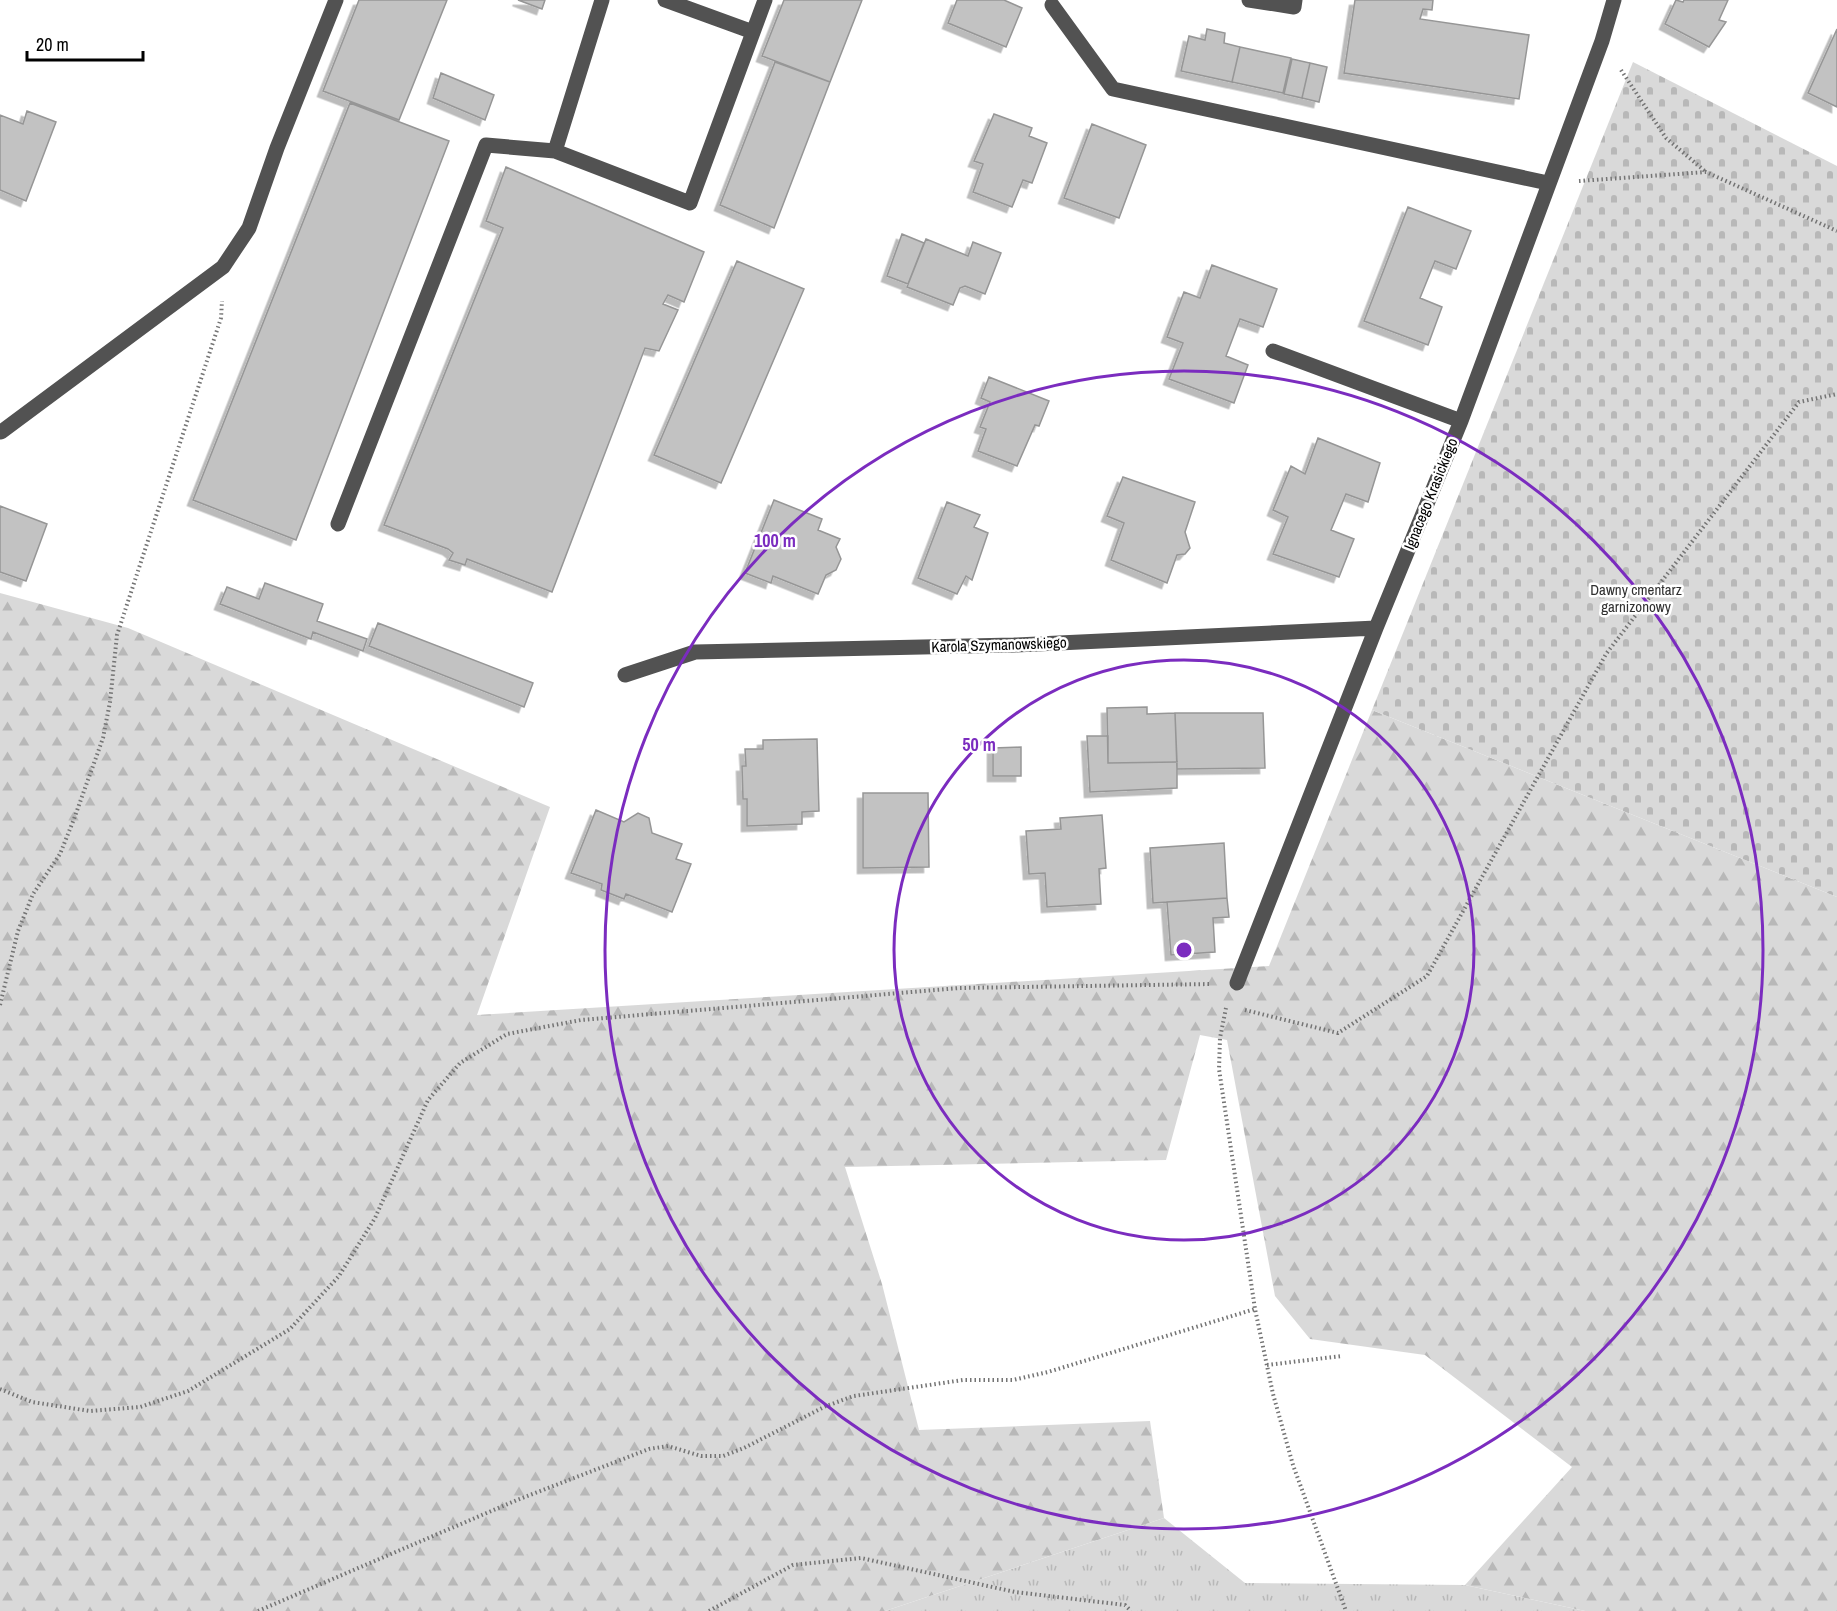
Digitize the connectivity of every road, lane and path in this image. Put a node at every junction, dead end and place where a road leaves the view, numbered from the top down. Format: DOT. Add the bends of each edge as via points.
graph roads {
  1 [pos="336,0"];
  2 [pos="602,0"];
  3 [pos="665,0"];
  4 [pos="765,0"];
  5 [pos="1249,0"];
  6 [pos="1295,0"];
  7 [pos="1614,0"];
  8 [pos="1053,4"];
  9 [pos="753,32"];
  10 [pos="1602,41"];
  11 [pos="555,152"];
  12 [pos="1706,172"];
  13 [pos="1548,183"];
  14 [pos="1837,231"];
  15 [pos="223,267"];
  16 [pos="1273,351"];
  17 [pos="1837,394"];
  18 [pos="1461,421"];
  19 [pos="1,432"];
  20 [pos="338,524"];
  21 [pos="1376,628"];
  22 [pos="625,675"];
  23 [pos="1237,983"];
  24 [pos="0,1005"];
  25 [pos="1226,1005"];
  26 [pos="1255,1309"];
  27 [pos="1342,1356"];
  28 [pos="1267,1365"];
  29 [pos="0,1389"];
  30 [pos="258,1611"];
  31 [pos="709,1611"];
  32 [pos="1131,1611"];
  33 [pos="1346,1611"];
  1 -- 15 [label="street" via="249,228"];
  2 -- 11 [label="street"];
  3 -- 9 [label="street"];
  4 -- 9 [label="street"];
  5 -- 6 [label="street" via="1294,7"];
  7 -- 10 [label="street, Ignacego Krasickiego"];
  8 -- 13 [label="street" via="1113,89"];
  9 -- 11 [label="street" via="690,203"];
  10 -- 12 [label="path" via="1666,138"];
  10 -- 13 [label="street, Ignacego Krasickiego"];
  11 -- 20 [label="street" via="486,145"];
  12 -- 13 [label="path"];
  12 -- 14 [label="path"];
  13 -- 18 [label="street, Ignacego Krasickiego"];
  15 -- 19 [label="street"];
  15 -- 24 [label="path" via="221,318 117,635 102,738 60,854 33,894 18,932"];
  16 -- 18 [label="street"];
  17 -- 25 [label="path" via="1799,402 1606,654 1427,975 1338,1033"];
  18 -- 21 [label="street, Ignacego Krasickiego"];
  21 -- 22 [label="street, Karola Szymanowskiego" via="1014,645 695,652"];
  21 -- 23 [label="street, Ignacego Krasickiego"];
  23 -- 25 [label="path"];
  23 -- 29 [label="path" via="959,988 581,1020 507,1034 460,1063 428,1100 375,1218 339,1276 290,1329 188,1391 140,1407 90,1411 32,1402"];
  25 -- 26 [label="path" via="1219,1069"];
  26 -- 28 [label="path"];
  26 -- 30 [label="path" via="1013,1380 963,1380 854,1396 723,1456 701,1456 668,1446 649,1449 517,1500"];
  27 -- 28 [label="path"];
  28 -- 33 [label="path" via="1293,1466"];
  31 -- 32 [label="path" via="793,1565 861,1558 1015,1592 1125,1605"];
}
